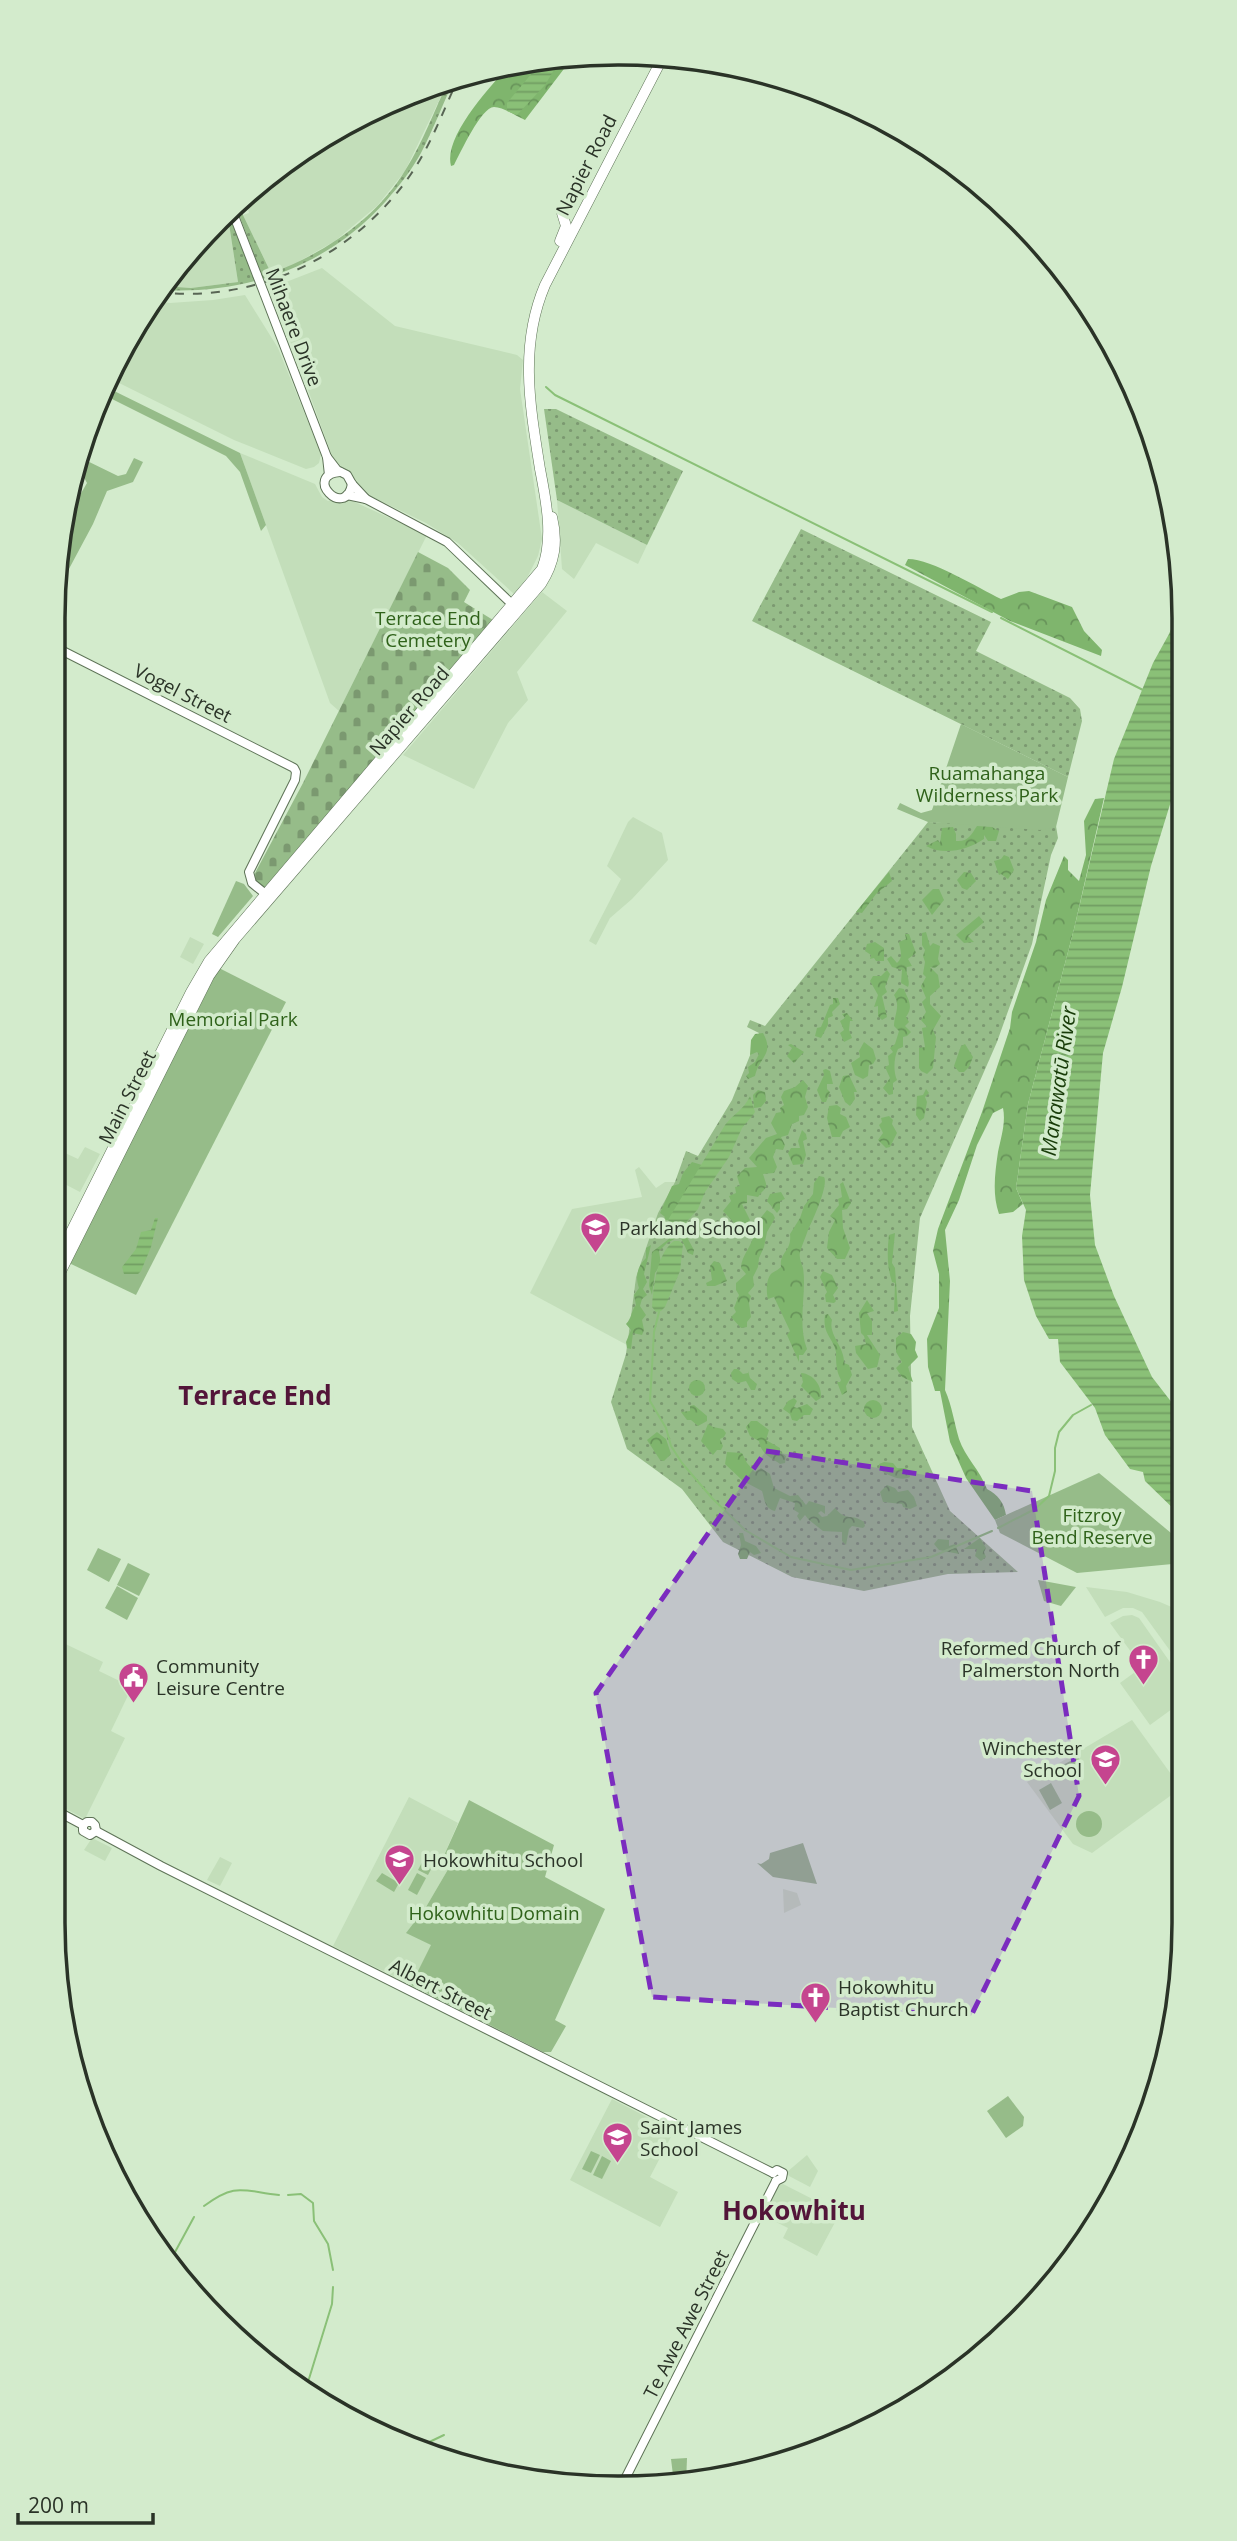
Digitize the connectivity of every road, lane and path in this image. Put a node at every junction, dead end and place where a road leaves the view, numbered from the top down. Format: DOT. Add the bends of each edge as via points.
graph roads {
  1 [pos="658,66"];
  2 [pos="562,213"];
  3 [pos="235,219"];
  4 [pos="545,285"];
  5 [pos="327,457"];
  6 [pos="340,472"];
  7 [pos="329,475"];
  8 [pos="352,484"];
  9 [pos="347,495"];
  10 [pos="366,499"];
  11 [pos="515,608"];
  12 [pos="65,652"];
  13 [pos="268,896"];
  14 [pos="65,1242"];
  15 [pos="65,1261"];
  16 [pos="65,1816"];
  17 [pos="774,2177"];
  18 [pos="627,2476"];
  1 -- 4 [label="highway, Napier Road"];
  2 -- 4 [label="highway" via="566,226"];
  3 -- 5 [label="main road, Mihaere Drive, bridge"];
  4 -- 11 [label="highway, Napier Road" via="533,320 527,375 548,545 545,561"];
  5 -- 6 [label="main road, Mihaere Drive"];
  5 -- 7 [label="main road, Mihaere Drive"];
  6 -- 7 [label="main road"];
  6 -- 8 [label="main road"];
  7 -- 9 [label="main road" via="328,494 337,498"];
  8 -- 9 [label="main road"];
  8 -- 10 [label="main road"];
  9 -- 10 [label="main road"];
  10 -- 11 [label="main road" via="447,542"];
  11 -- 13 [label="highway, Napier Road"];
  12 -- 13 [label="main road, Vogel Street" via="291,765 295,780 250,872 252,883"];
  13 -- 14 [label="highway, Main Street" via="219,948 191,992"];
  13 -- 15 [label="highway, Main Street" via="199,992"];
  16 -- 17 [label="main road, Albert Street" via="83,1825 92,1822 96,1831 161,1866"];
  17 -- 18 [label="main road, Te Awe Awe Street"];
}
